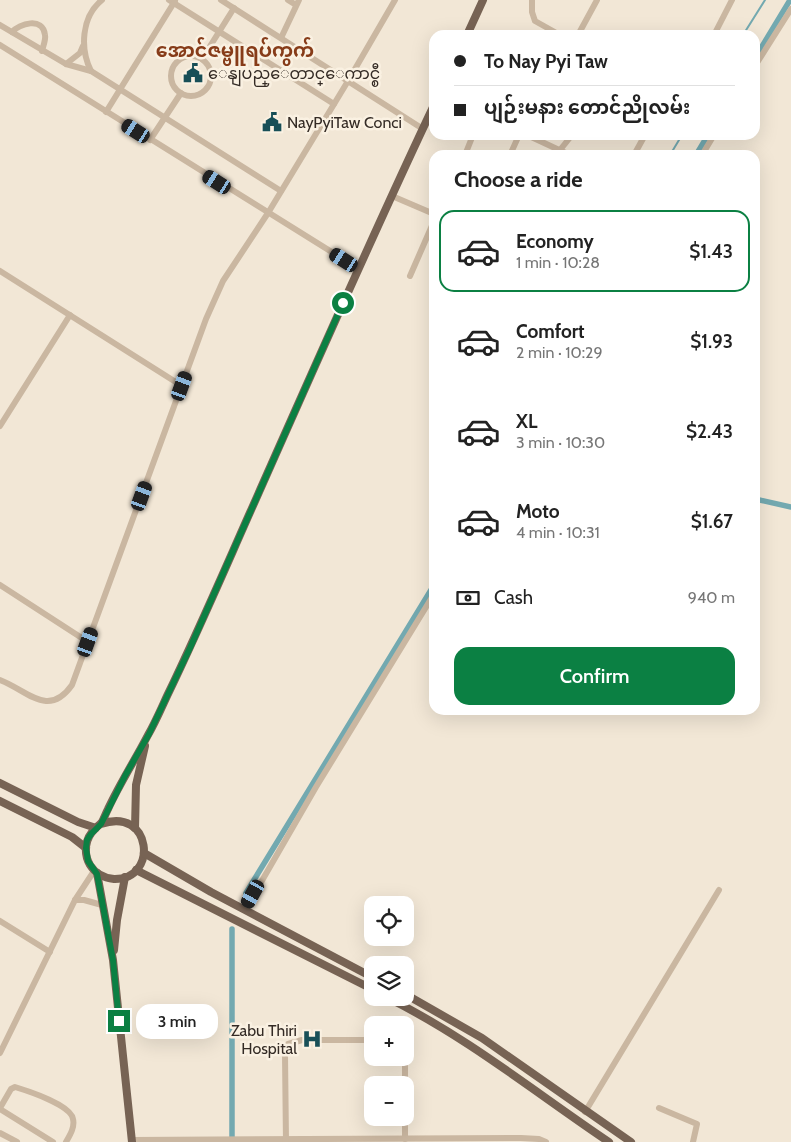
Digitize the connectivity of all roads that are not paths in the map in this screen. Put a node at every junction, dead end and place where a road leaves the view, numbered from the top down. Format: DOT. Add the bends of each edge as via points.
graph roads {
  1 [pos="102,0"];
  2 [pos="220,0"];
  3 [pos="288,0"];
  4 [pos="395,0"];
  5 [pos="483,0"];
  6 [pos="532,0"];
  7 [pos="597,0"];
  8 [pos="732,0"];
  9 [pos="173,1"];
  10 [pos="297,2"];
  11 [pos="234,8"];
  12 [pos="791,8"];
  13 [pos="0,25"];
  14 [pos="469,30"];
  15 [pos="551,30"];
  16 [pos="581,30"];
  17 [pos="717,30"];
  18 [pos="12,32"];
  19 [pos="219,33"];
  20 [pos="281,38"];
  21 [pos="0,45"];
  22 [pos="83,46"];
  23 [pos="42,51"];
  24 [pos="760,58"];
  25 [pos="202,59"];
  26 [pos="66,64"];
  27 [pos="91,71"];
  28 [pos="348,81"];
  29 [pos="119,89"];
  30 [pos="181,93"];
  31 [pos="334,104"];
  32 [pos="106,112"];
  33 [pos="429,115"];
  34 [pos="165,117"];
  35 [pos="422,129"];
  36 [pos="150,140"];
  37 [pos="536,140"];
  38 [pos="568,140"];
  39 [pos="553,150"];
  40 [pos="560,150"];
  41 [pos="281,191"];
  42 [pos="392,196"];
  43 [pos="429,212"];
  44 [pos="268,213"];
  45 [pos="429,232"];
  46 [pos="359,269"];
  47 [pos="0,271"];
  48 [pos="410,276"];
  49 [pos="70,315"];
  50 [pos="182,386"];
  51 [pos="0,426"];
  52 [pos="0,586"];
  53 [pos="429,602"];
  54 [pos="88,642"];
  55 [pos="0,680"];
  56 [pos="149,734"];
  57 [pos="0,783"];
  58 [pos="0,801"];
  59 [pos="98,826"];
  60 [pos="135,828"];
  61 [pos="86,848"];
  62 [pos="144,853"];
  63 [pos="136,870"];
  64 [pos="95,872"];
  65 [pos="125,877"];
  66 [pos="719,890"];
  67 [pos="75,900"];
  68 [pos="102,905"];
  69 [pos="245,910"];
  70 [pos="0,921"];
  71 [pos="50,952"];
  72 [pos="113,960"];
  73 [pos="364,972"];
  74 [pos="364,986"];
  75 [pos="414,999"];
  76 [pos="403,1006"];
  77 [pos="364,1040"];
  78 [pos="0,1053"];
  79 [pos="658,1108"];
  80 [pos="0,1109"];
  81 [pos="585,1112"];
  82 [pos="405,1126"];
  83 [pos="0,1133"];
  84 [pos="405,1139"];
  85 [pos="392,1140"];
  86 [pos="521,1140"];
  87 [pos="132,1141"];
  88 [pos="286,1141"];
  89 [pos="17,1142"];
  90 [pos="53,1142"];
  91 [pos="66,1142"];
  92 [pos="546,1142"];
  93 [pos="609,1142"];
  94 [pos="631,1142"];
  95 [pos="693,1142"];
  1 -- 22 [label="street" via="87,21"];
  2 -- 11 [label="street"];
  3 -- 10 [label="street"];
  4 -- 28 [label="street"];
  5 -- 14 [label="main road"];
  6 -- 15 [label="street" via="535,21"];
  7 -- 16 [label="street"];
  8 -- 17 [label="street"];
  9 -- 19 [label="street"];
  9 -- 29 [label="street"];
  10 -- 20 [label="street"];
  11 -- 19 [label="street"];
  11 -- 20 [label="street"];
  12 -- 24 [label="street"];
  13 -- 18 [label="street"];
  18 -- 23 [label="street"];
  18 -- 23 [label="street" via="27,23 38,25 45,34"];
  19 -- 25 [label="street"];
  19 -- 31 [label="street"];
  20 -- 28 [label="street"];
  21 -- 32 [label="street"];
  22 -- 26 [label="street"];
  22 -- 27 [label="street"];
  23 -- 26 [label="street"];
  25 -- 30 [label="street" via="210,71 209,84 194,96"];
  25 -- 30 [label="street" via="189,56 173,69 173,83"];
  26 -- 27 [label="street"];
  27 -- 29 [label="street"];
  28 -- 31 [label="street"];
  28 -- 35 [label="street"];
  29 -- 32 [label="street"];
  29 -- 34 [label="street"];
  30 -- 34 [label="street"];
  31 -- 41 [label="street"];
  32 -- 36 [label="street"];
  33 -- 35 [label="main road"];
  34 -- 36 [label="street"];
  34 -- 41 [label="street"];
  35 -- 42 [label="main road"];
  36 -- 44 [label="street"];
  37 -- 39 [label="street"];
  38 -- 40 [label="street"];
  41 -- 44 [label="street"];
  42 -- 43 [label="street"];
  42 -- 46 [label="main road"];
  44 -- 46 [label="street"];
  44 -- 50 [label="street" via="223,282"];
  45 -- 48 [label="street"];
  46 -- 56 [label="main road"];
  47 -- 49 [label="street"];
  49 -- 50 [label="street"];
  49 -- 51 [label="street"];
  50 -- 54 [label="street"];
  52 -- 54 [label="street"];
  53 -- 69 [label="street"];
  54 -- 55 [label="street" via="72,685 58,699 49,702 38,700"];
  56 -- 59 [label="main road"];
  56 -- 60 [label="main road" via="136,785"];
  57 -- 59 [label="main road" via="78,822"];
  58 -- 61 [label="main road"];
  59 -- 60 [label="main road" via="119,820"];
  59 -- 61 [label="main road" via="87,840"];
  60 -- 62 [label="main road" via="143,840"];
  61 -- 64 [label="main road" via="88,861"];
  62 -- 63 [label="main road"];
  62 -- 69 [label="main road"];
  63 -- 65 [label="main road"];
  63 -- 74 [label="main road"];
  64 -- 65 [label="main road" via="107,878"];
  64 -- 67 [label="street"];
  64 -- 68 [label="main road"];
  65 -- 72 [label="main road"];
  66 -- 81 [label="street"];
  67 -- 68 [label="street"];
  67 -- 71 [label="street"];
  68 -- 72 [label="main road"];
  69 -- 73 [label="main road"];
  70 -- 71 [label="street"];
  71 -- 78 [label="street"];
  72 -- 87 [label="main road"];
  75 -- 81 [label="main road" via="482,1038"];
  76 -- 93 [label="main road" via="487,1056"];
  77 -- 88 [label="street" via="302,1040 288,1044 285,1055"];
  79 -- 95 [label="street" via="697,1124"];
  80 -- 90 [label="street"];
  80 -- 91 [label="street" via="15,1087 54,1103 72,1116 72,1129"];
  81 -- 94 [label="main road"];
  82 -- 84 [label="street"];
  83 -- 89 [label="street"];
  84 -- 85 [label="street"];
  84 -- 86 [label="street"];
  85 -- 88 [label="street"];
  86 -- 92 [label="street"];
  87 -- 88 [label="street"];
}
